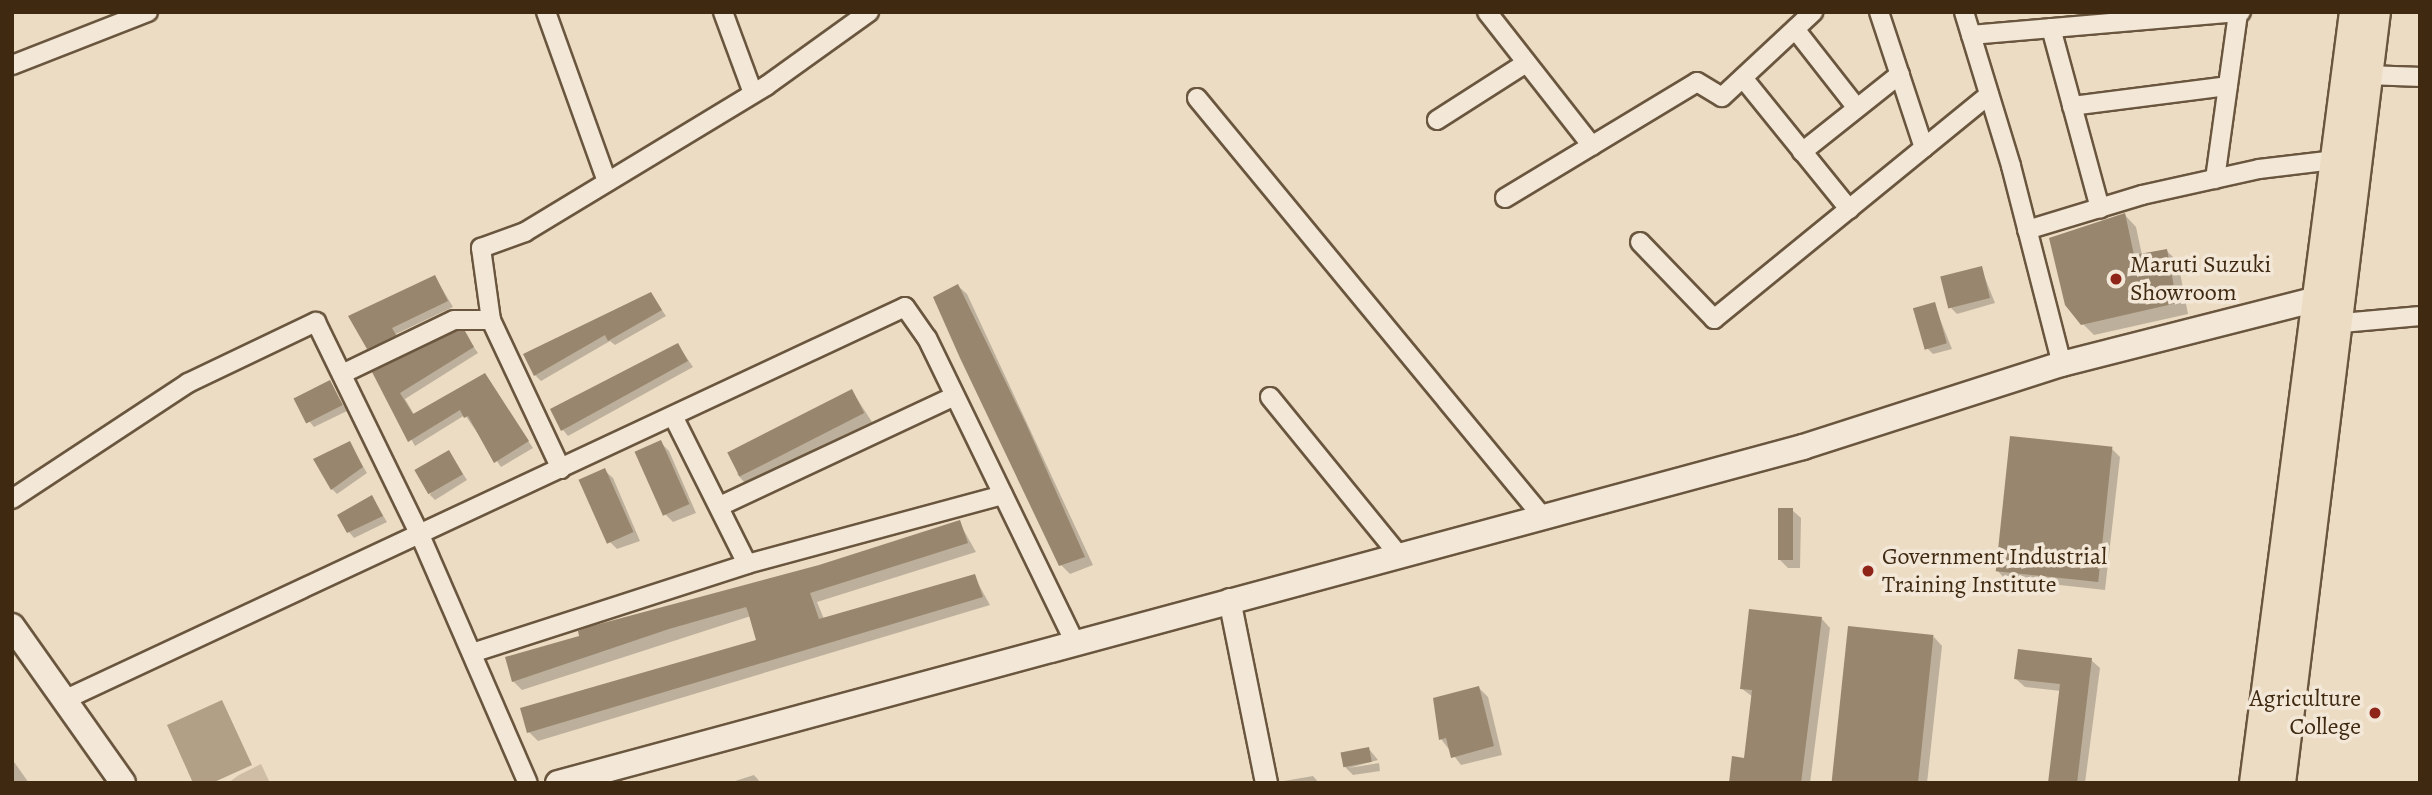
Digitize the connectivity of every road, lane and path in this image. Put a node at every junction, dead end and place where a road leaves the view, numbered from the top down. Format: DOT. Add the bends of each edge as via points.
graph roads {
  1 [pos="148,12"];
  2 [pos="546,12"];
  3 [pos="723,12"];
  4 [pos="869,12"];
  5 [pos="1487,12"];
  6 [pos="1813,12"];
  7 [pos="1879,12"];
  8 [pos="1964,12"];
  9 [pos="2354,12"];
  10 [pos="2376,12"];
  11 [pos="2240,13"];
  12 [pos="2186,15"];
  13 [pos="2051,28"];
  14 [pos="1795,29"];
  15 [pos="1971,34"];
  16 [pos="1526,62"];
  17 [pos="12,65"];
  18 [pos="1900,74"];
  19 [pos="2368,75"];
  20 [pos="1743,78"];
  21 [pos="2420,78"];
  22 [pos="2228,86"];
  23 [pos="753,93"];
  24 [pos="1989,95"];
  25 [pos="1197,98"];
  26 [pos="2073,106"];
  27 [pos="1857,108"];
  28 [pos="1437,120"];
  29 [pos="1592,146"];
  30 [pos="1924,148"];
  31 [pos="1802,152"];
  32 [pos="2335,160"];
  33 [pos="2215,179"];
  34 [pos="607,181"];
  35 [pos="1505,198"];
  36 [pos="2101,208"];
  37 [pos="1849,209"];
  38 [pos="2027,230"];
  39 [pos="1640,242"];
  40 [pos="2322,316"];
  41 [pos="2420,316"];
  42 [pos="491,320"];
  43 [pos="2062,364"];
  44 [pos="342,374"];
  45 [pos="955,396"];
  46 [pos="1269,397"];
  47 [pos="673,416"];
  48 [pos="561,469"];
  49 [pos="1003,495"];
  50 [pos="12,499"];
  51 [pos="720,506"];
  52 [pos="1542,516"];
  53 [pos="420,535"];
  54 [pos="1398,554"];
  55 [pos="747,564"];
  56 [pos="1228,598"];
  57 [pos="12,626"];
  58 [pos="1074,641"];
  59 [pos="472,653"];
  60 [pos="64,699"];
  61 [pos="586,779"];
  62 [pos="123,783"];
  63 [pos="528,783"];
  64 [pos="558,783"];
  65 [pos="1266,783"];
  66 [pos="2254,783"];
  67 [pos="2281,783"];
  1 -- 17 [label="street"];
  2 -- 34 [label="street"];
  3 -- 23 [label="street"];
  4 -- 23 [label="street"];
  5 -- 16 [label="street"];
  6 -- 14 [label="street"];
  7 -- 18 [label="street"];
  8 -- 15 [label="street"];
  9 -- 32 [label="highway"];
  10 -- 19 [label="highway"];
  11 -- 12 [label="street"];
  11 -- 22 [label="street"];
  12 -- 13 [label="street"];
  13 -- 15 [label="street"];
  13 -- 26 [label="street"];
  14 -- 20 [label="street"];
  14 -- 27 [label="street"];
  15 -- 24 [label="street"];
  16 -- 28 [label="street"];
  16 -- 29 [label="street"];
  18 -- 27 [label="street"];
  18 -- 30 [label="street"];
  19 -- 21 [label="street"];
  19 -- 40 [label="highway"];
  20 -- 29 [label="street" via="1723,97 1697,82"];
  20 -- 31 [label="street"];
  22 -- 26 [label="street"];
  22 -- 33 [label="street"];
  23 -- 34 [label="street"];
  24 -- 30 [label="street"];
  24 -- 38 [label="street"];
  25 -- 52 [label="street"];
  26 -- 36 [label="street"];
  27 -- 31 [label="street"];
  29 -- 35 [label="street"];
  30 -- 37 [label="street"];
  31 -- 37 [label="street"];
  32 -- 33 [label="street"];
  32 -- 40 [label="highway"];
  33 -- 36 [label="street"];
  34 -- 42 [label="street" via="525,232 481,248"];
  36 -- 38 [label="street"];
  37 -- 39 [label="street" via="1714,319"];
  38 -- 43 [label="street"];
  40 -- 41 [label="street"];
  40 -- 43 [label="main road"];
  40 -- 66 [label="highway"];
  40 -- 67 [label="highway"];
  42 -- 44 [label="street" via="454,320"];
  42 -- 48 [label="street"];
  43 -- 52 [label="main road" via="1803,447"];
  44 -- 50 [label="street" via="316,322 188,383"];
  44 -- 53 [label="street"];
  45 -- 47 [label="street" via="927,338 905,307"];
  45 -- 49 [label="street"];
  45 -- 51 [label="street"];
  46 -- 54 [label="street"];
  47 -- 48 [label="street"];
  47 -- 51 [label="street"];
  48 -- 53 [label="street"];
  49 -- 55 [label="street"];
  49 -- 58 [label="street"];
  51 -- 55 [label="street"];
  52 -- 54 [label="main road"];
  53 -- 59 [label="street"];
  53 -- 60 [label="street"];
  54 -- 56 [label="main road"];
  55 -- 59 [label="street"];
  56 -- 58 [label="main road"];
  56 -- 65 [label="street"];
  57 -- 60 [label="main road"];
  58 -- 61 [label="main road"];
  59 -- 63 [label="street"];
  60 -- 62 [label="main road"];
  61 -- 64 [label="main road"];
}
